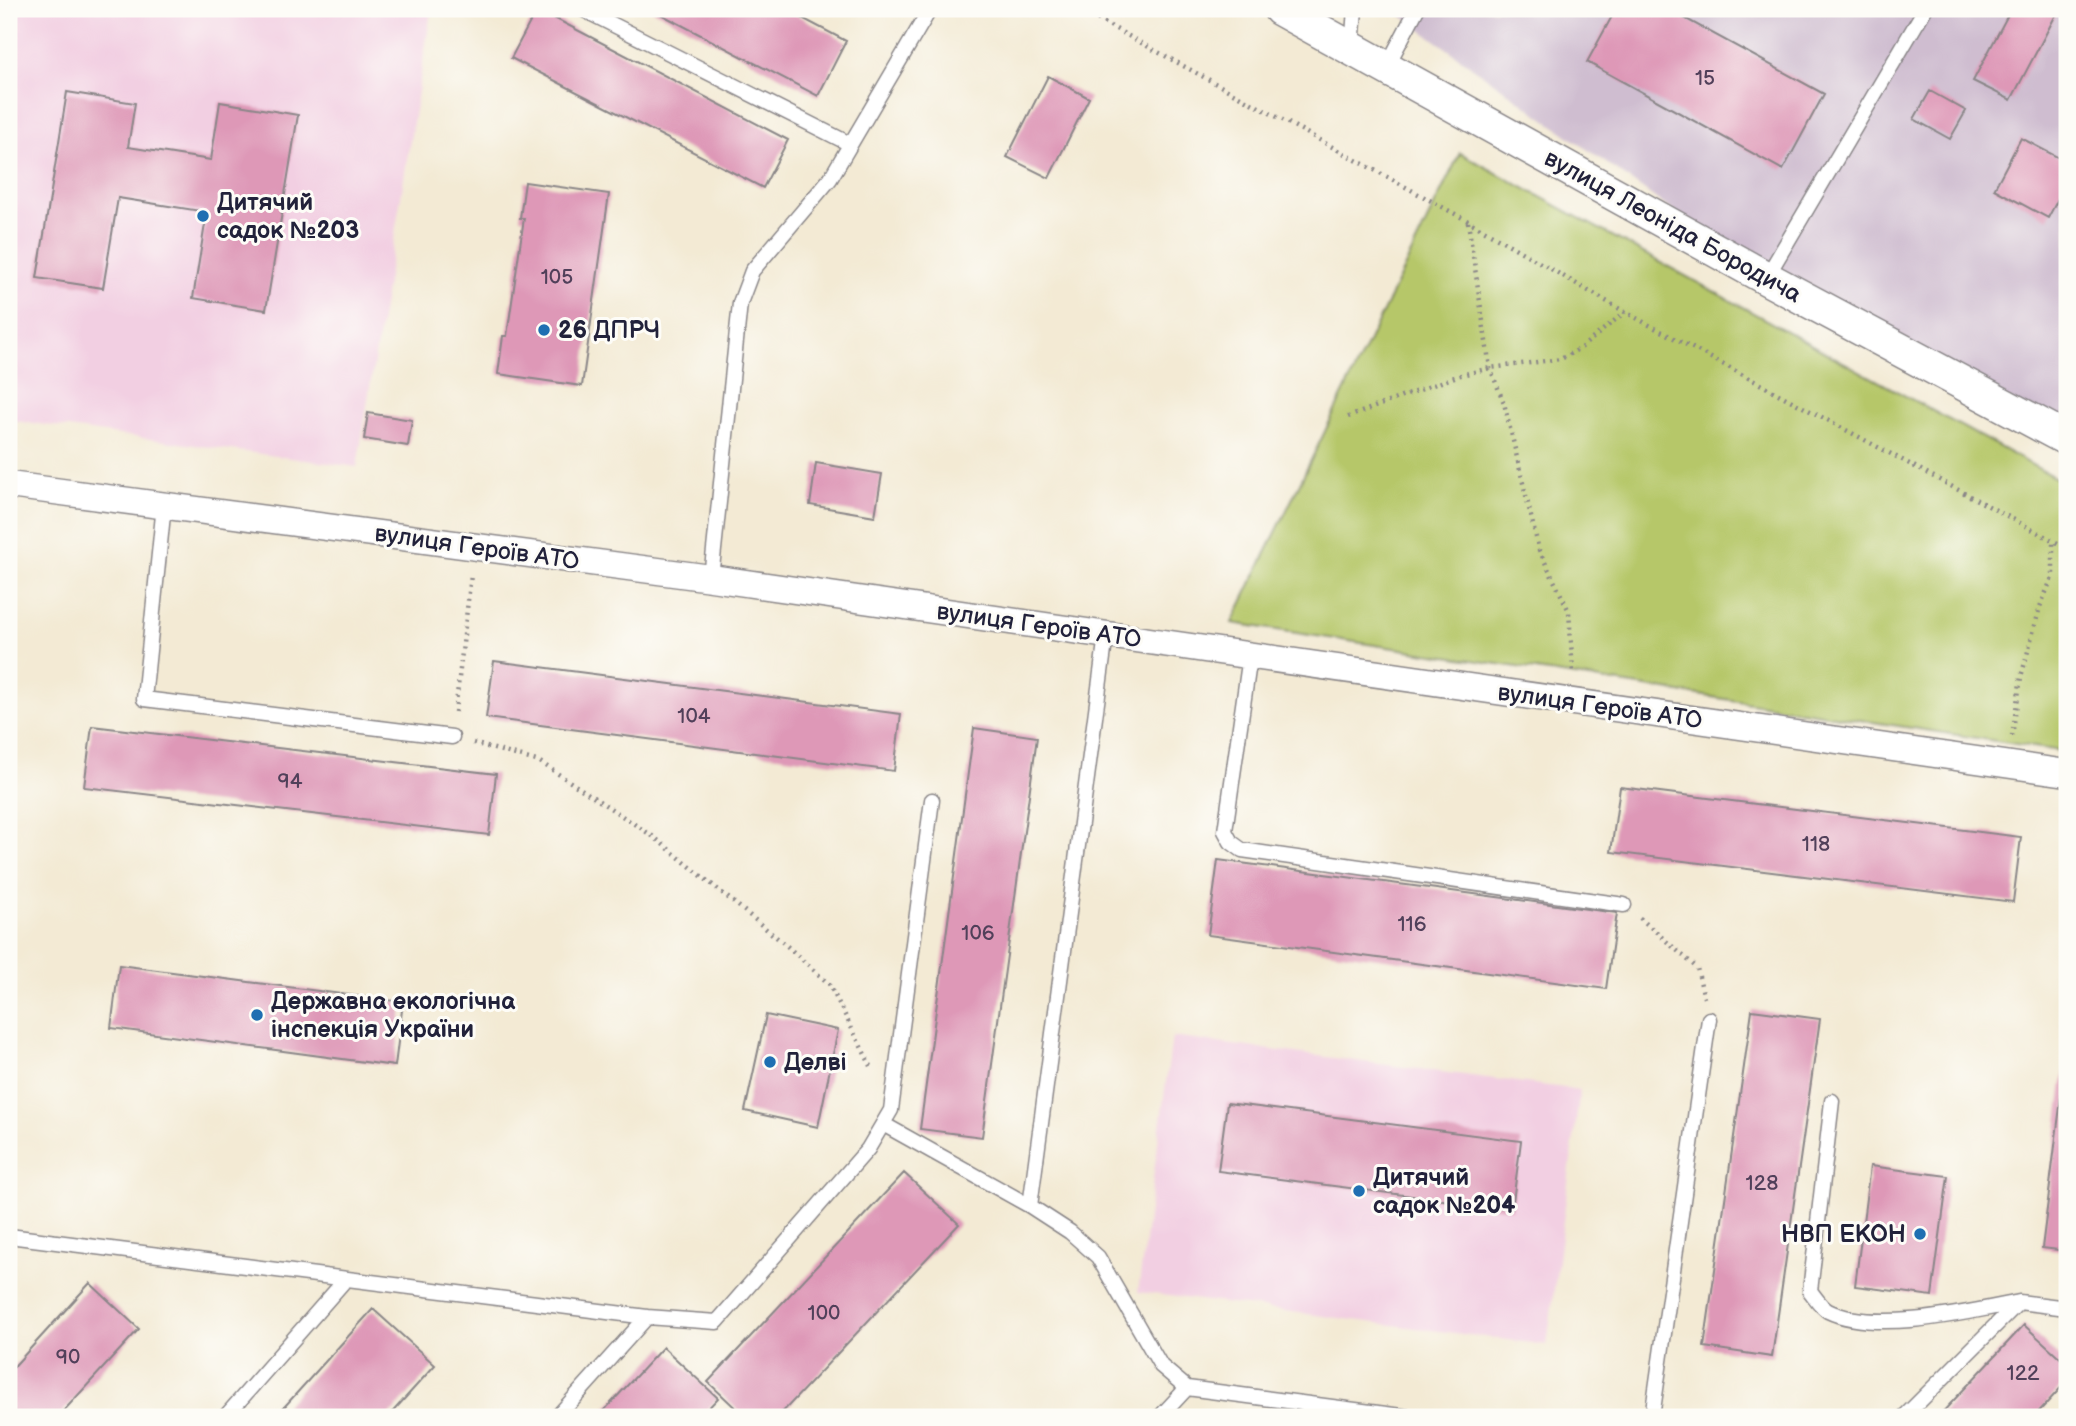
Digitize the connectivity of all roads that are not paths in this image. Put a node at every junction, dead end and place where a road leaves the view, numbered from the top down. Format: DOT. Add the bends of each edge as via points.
graph roads {
  1 [pos="582,9"];
  2 [pos="930,9"];
  3 [pos="1280,9"];
  4 [pos="1355,9"];
  5 [pos="1417,9"];
  6 [pos="1925,9"];
  7 [pos="1352,49"];
  8 [pos="1386,68"];
  9 [pos="850,144"];
  10 [pos="1766,278"];
  11 [pos="2067,439"];
  12 [pos="9,485"];
  13 [pos="164,505"];
  14 [pos="711,578"];
  15 [pos="1106,635"];
  16 [pos="1250,656"];
  17 [pos="452,737"];
  18 [pos="2067,773"];
  19 [pos="932,800"];
  20 [pos="1624,905"];
  21 [pos="1709,1019"];
  22 [pos="1832,1101"];
  23 [pos="883,1124"];
  24 [pos="1030,1206"];
  25 [pos="9,1236"];
  26 [pos="346,1279"];
  27 [pos="2019,1302"];
  28 [pos="2067,1308"];
  29 [pos="647,1317"];
  30 [pos="1187,1388"];
  31 [pos="225,1417"];
  32 [pos="556,1417"];
  33 [pos="1160,1417"];
  34 [pos="1409,1417"];
  35 [pos="1652,1417"];
  36 [pos="1904,1417"];
  1 -- 9 [label="lane"];
  2 -- 9 [label="lane"];
  3 -- 7 [label="street, вулиця Леоніда Бородича"];
  4 -- 7 [label="lane"];
  5 -- 8 [label="lane"];
  6 -- 10 [label="lane"];
  7 -- 8 [label="street, вулиця Леоніда Бородича"];
  8 -- 10 [label="street, вулиця Леоніда Бородича"];
  9 -- 14 [label="lane" via="830,179 752,271 740,303"];
  10 -- 11 [label="street, вулиця Леоніда Бородича"];
  12 -- 13 [label="street, вулиця Героїв АТО"];
  13 -- 14 [label="street, вулиця Героїв АТО"];
  13 -- 17 [label="lane" via="144,699"];
  14 -- 15 [label="street, вулиця Героїв АТО"];
  15 -- 16 [label="street, вулиця Героїв АТО"];
  15 -- 24 [label="lane"];
  16 -- 18 [label="street, вулиця Героїв АТО"];
  16 -- 20 [label="lane" via="1225,831 1242,850"];
  19 -- 23 [label="lane" via="891,1110"];
  21 -- 35 [label="lane"];
  22 -- 27 [label="lane" via="1810,1291 1826,1310 1856,1320 1895,1320 1964,1314"];
  23 -- 24 [label="lane"];
  23 -- 29 [label="lane" via="868,1149 717,1322"];
  24 -- 30 [label="lane" via="1098,1257 1161,1366"];
  25 -- 26 [label="lane"];
  26 -- 29 [label="lane"];
  26 -- 31 [label="lane"];
  27 -- 28 [label="lane"];
  27 -- 36 [label="lane"];
  29 -- 32 [label="lane"];
  30 -- 33 [label="lane"];
  30 -- 34 [label="lane"];
}
